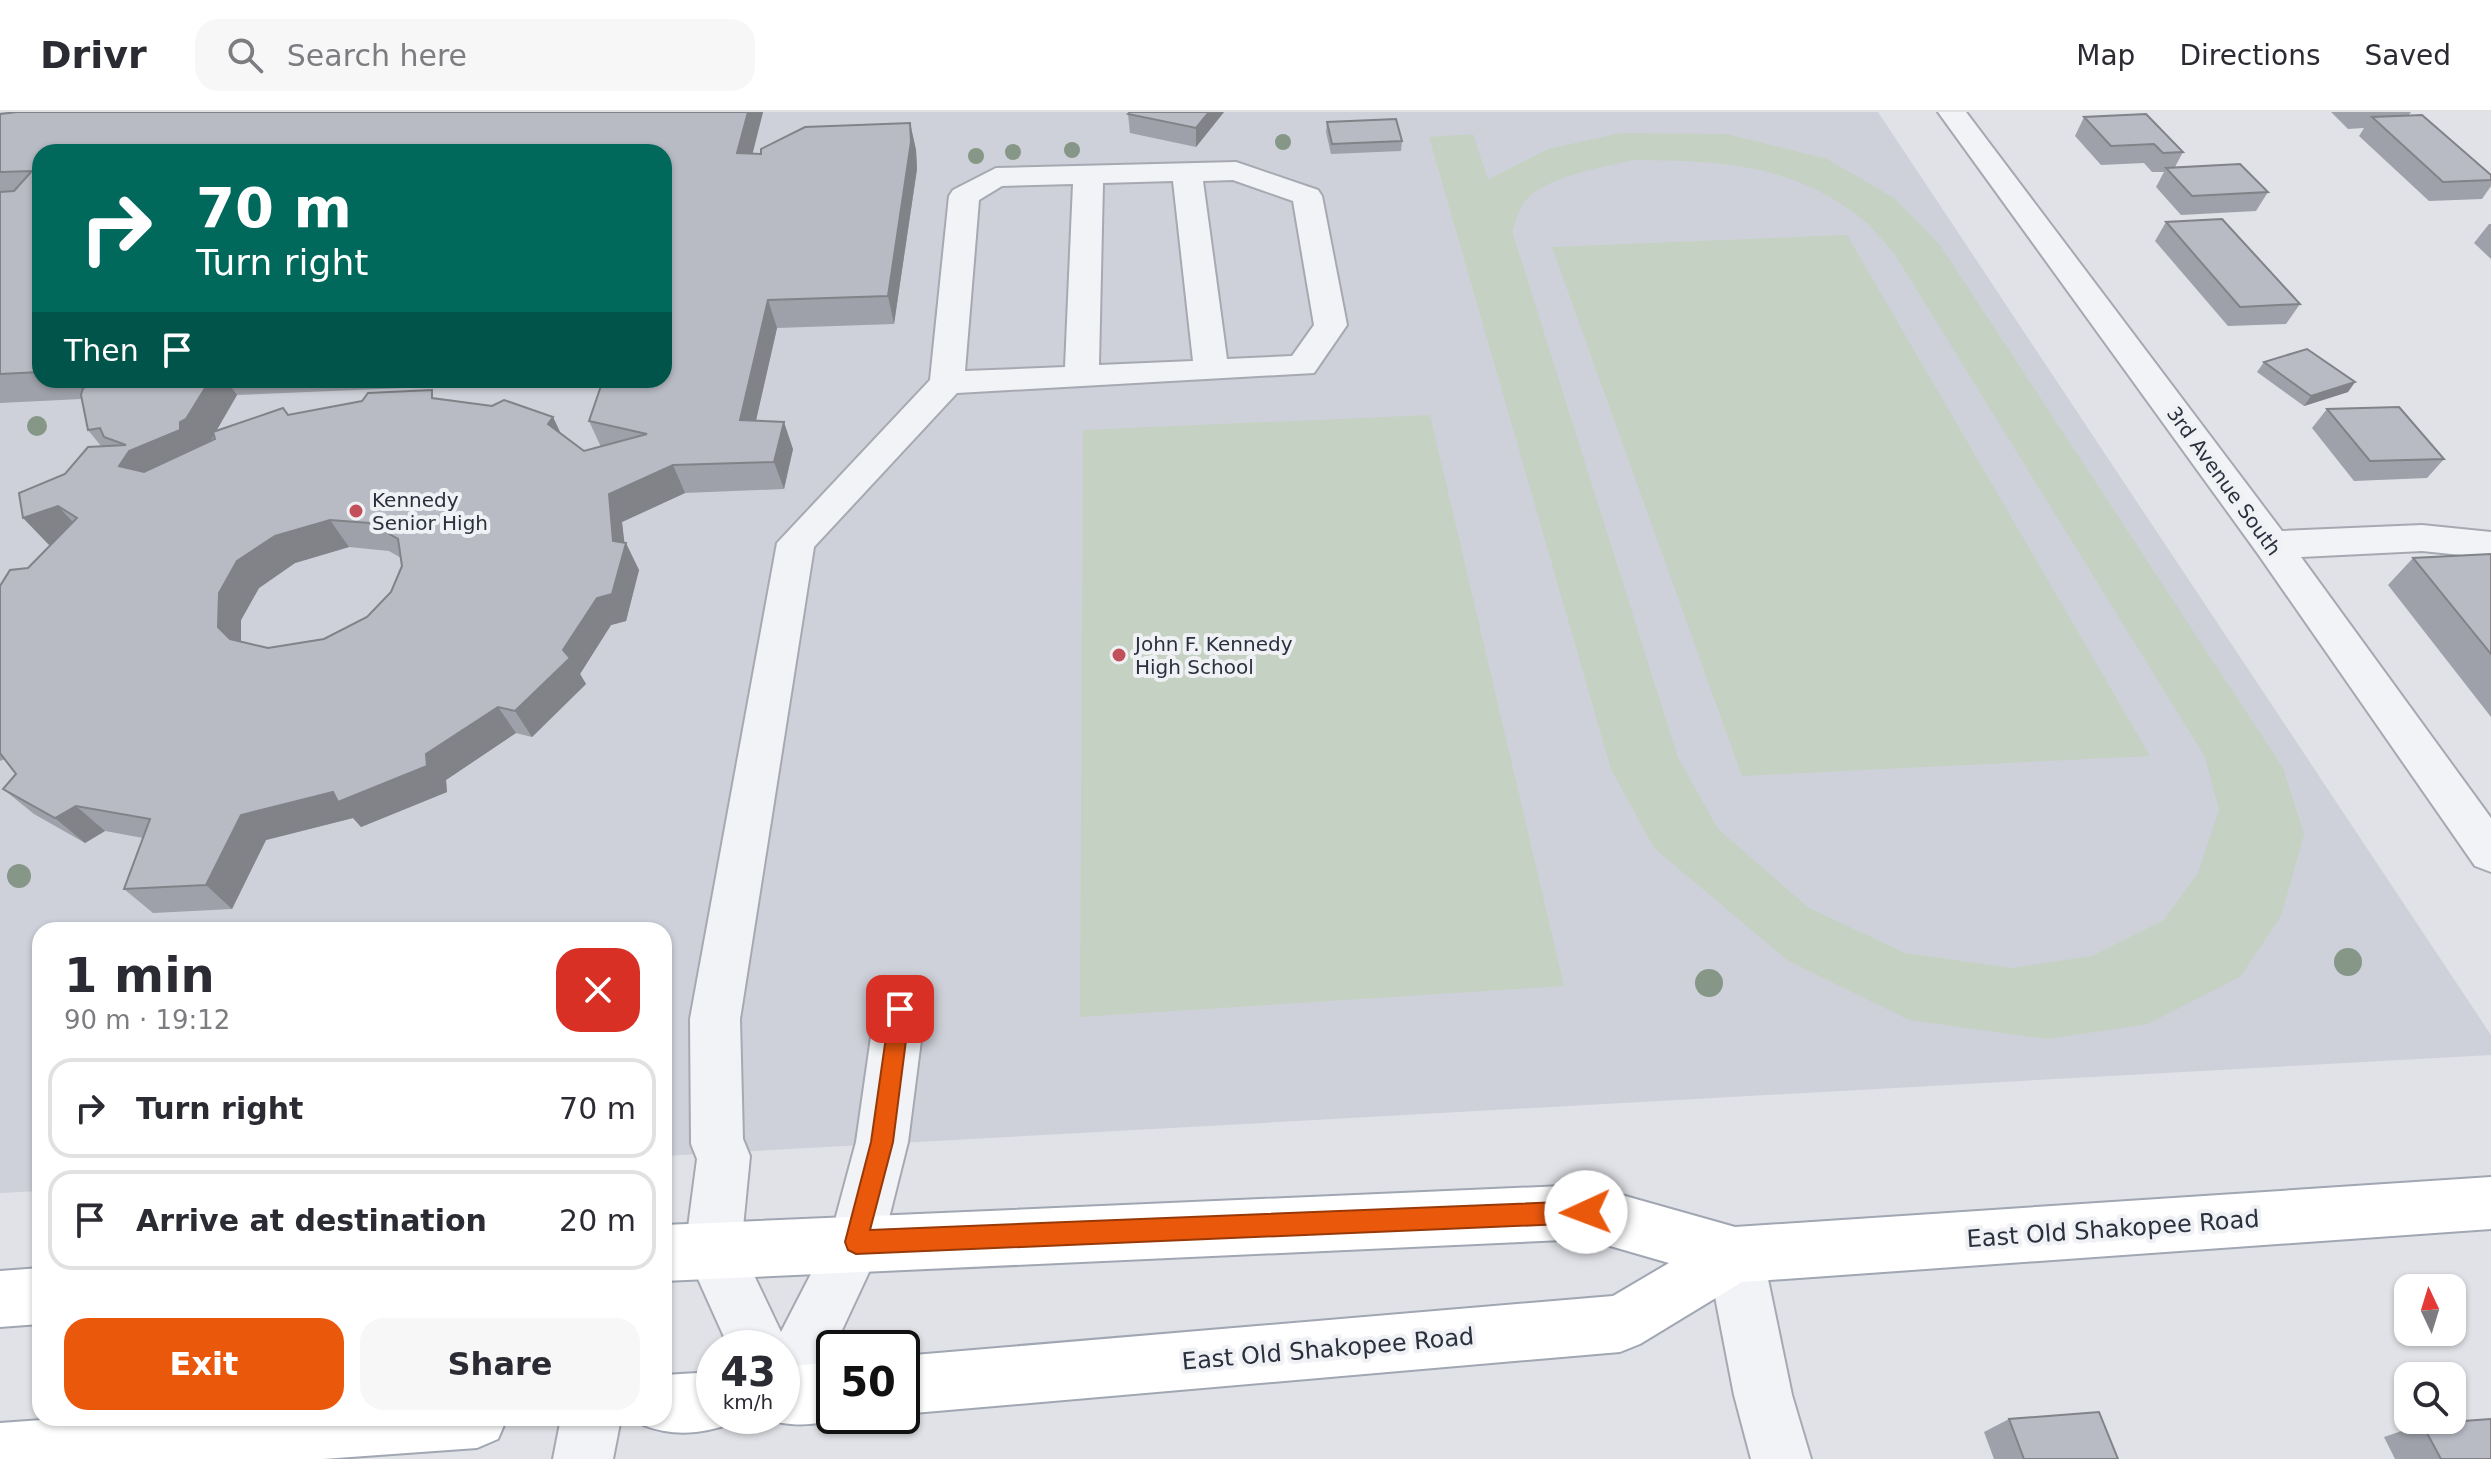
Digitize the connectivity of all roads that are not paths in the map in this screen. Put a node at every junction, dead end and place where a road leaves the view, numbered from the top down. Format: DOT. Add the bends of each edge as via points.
graph roads {
  1 [pos="1952,112"];
  2 [pos="1187,172"];
  3 [pos="1088,174"];
  4 [pos="1211,370"];
  5 [pos="1082,376"];
  6 [pos="947,383"];
  7 [pos="2272,545"];
  8 [pos="2491,545"];
  9 [pos="2491,853"];
  10 [pos="900,1009"];
  11 [pos="2491,1203"];
  12 [pos="856,1242"];
  13 [pos="688,1252"];
  14 [pos="1735,1255"];
  15 [pos="32,1297"];
  16 [pos="0,1299"];
  17 [pos="746,1330"];
  18 [pos="800,1357"];
  19 [pos="920,1383"];
  20 [pos="696,1402"];
  21 [pos="672,1404"];
  22 [pos="368,1426"];
  23 [pos="589,1426"];
  24 [pos="0,1453"];
  25 [pos="583,1459"];
  26 [pos="1781,1459"];
  1 -- 7 [label="street, 3rd Avenue South"];
  2 -- 3 [label="street"];
  2 -- 4 [label="street"];
  2 -- 4 [label="street" via="1236,171 1307,196 1331,325 1302,366"];
  3 -- 5 [label="street"];
  3 -- 6 [label="street" via="996,177 964,196"];
  4 -- 5 [label="street"];
  5 -- 6 [label="street"];
  6 -- 13 [label="street" via="796,543 715,1019 717,1144 724,1156"];
  7 -- 8 [label="street" via="2422,538"];
  7 -- 9 [label="street, 3rd Avenue South"];
  10 -- 12 [label="street" via="882,1142"];
  11 -- 14 [label="main road, East Old Shakopee Road"];
  12 -- 13 [label="main road, East Old Shakopee Road"];
  12 -- 14 [label="main road, East Old Shakopee Road" via="1586,1212"];
  12 -- 18 [label="street"];
  13 -- 17 [label="street"];
  14 -- 19 [label="main road, East Old Shakopee Road" via="1620,1324"];
  14 -- 26 [label="street"];
  15 -- 16 [label="main road"];
  20 -- 21 [label="main road"];
  22 -- 24 [label="main road"];
  23 -- 25 [label="street"];
}
